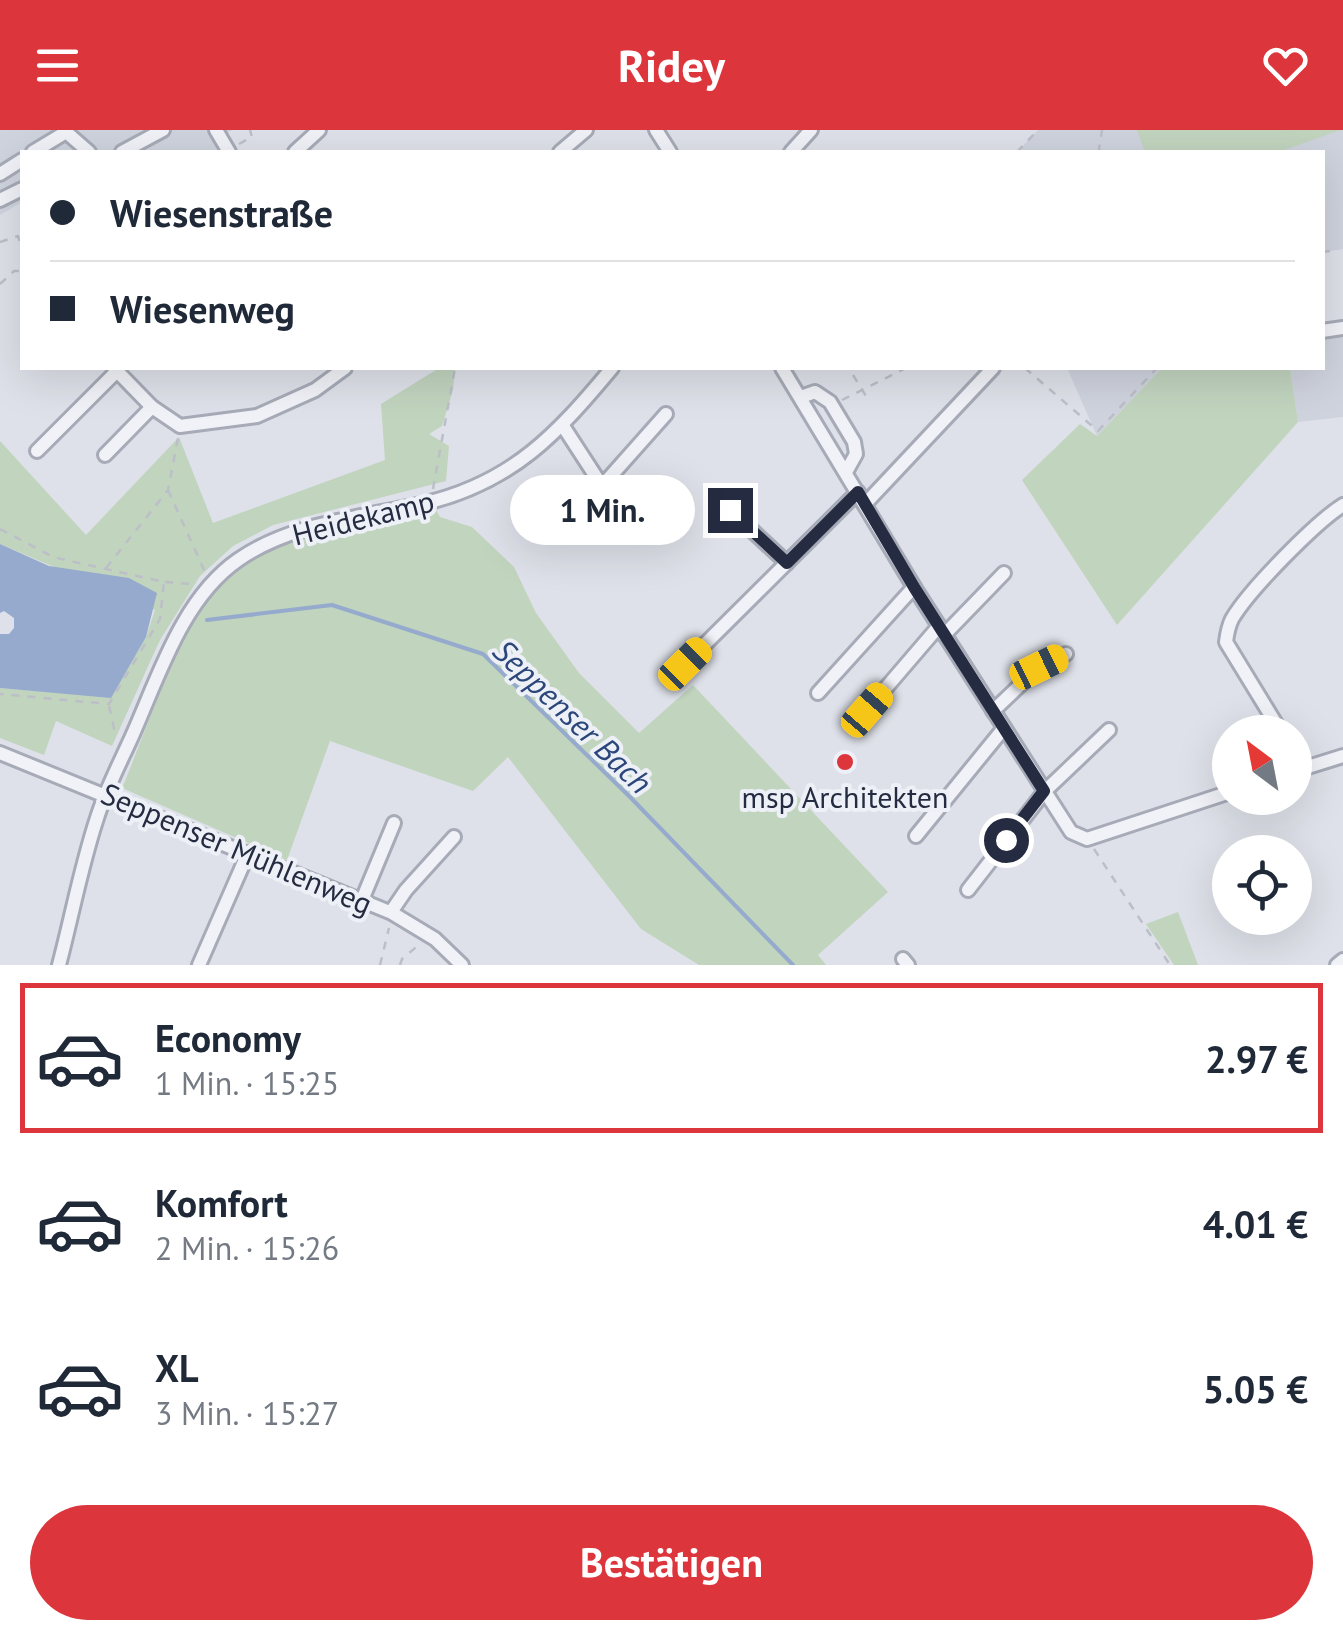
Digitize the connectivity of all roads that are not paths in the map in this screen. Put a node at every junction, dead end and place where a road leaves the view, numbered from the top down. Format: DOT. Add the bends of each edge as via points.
graph roads {
  1 [pos="163,130"];
  2 [pos="319,130"];
  3 [pos="586,130"];
  4 [pos="811,130"];
  5 [pos="147,147"];
  6 [pos="37,150"];
  7 [pos="87,150"];
  8 [pos="297,150"];
  9 [pos="562,150"];
  10 [pos="794,150"];
  11 [pos="115,370"];
  12 [pos="117,370"];
  13 [pos="342,370"];
  14 [pos="610,370"];
  15 [pos="783,370"];
  16 [pos="990,370"];
  17 [pos="801,397"];
  18 [pos="152,407"];
  19 [pos="666,414"];
  20 [pos="563,426"];
  21 [pos="37,451"];
  22 [pos="105,455"];
  23 [pos="846,472"];
  24 [pos="602,486"];
  25 [pos="862,498"];
  26 [pos="1343,505"];
  27 [pos="730,510"];
  28 [pos="624,520"];
  29 [pos="787,563"];
  30 [pos="1004,573"];
  31 [pos="914,587"];
  32 [pos="941,630"];
  33 [pos="1066,654"];
  34 [pos="685,664"];
  35 [pos="818,692"];
  36 [pos="867,710"];
  37 [pos="993,711"];
  38 [pos="1271,715"];
  39 [pos="1004,728"];
  40 [pos="1109,730"];
  41 [pos="0,752"];
  42 [pos="1343,756"];
  43 [pos="1312,765"];
  44 [pos="1044,791"];
  45 [pos="106,794"];
  46 [pos="1212,798"];
  47 [pos="394,823"];
  48 [pos="916,836"];
  49 [pos="454,837"];
  50 [pos="248,852"];
  51 [pos="968,890"];
  52 [pos="362,900"];
  53 [pos="392,912"];
  54 [pos="1343,960"];
  55 [pos="58,965"];
  56 [pos="199,965"];
  57 [pos="462,965"];
  58 [pos="1337,965"];
  1 -- 5 [label="street"];
  2 -- 8 [label="street"];
  3 -- 9 [label="street"];
  4 -- 10 [label="street"];
  6 -- 7 [label="street" via="66,132"];
  11 -- 21 [label="street"];
  12 -- 18 [label="street"];
  13 -- 18 [label="street" via="257,416 180,426"];
  14 -- 20 [label="street, Heidekamp"];
  15 -- 17 [label="street"];
  16 -- 25 [label="street"];
  17 -- 23 [label="street"];
  17 -- 23 [label="street" via="815,392 832,404 854,442 856,454"];
  18 -- 22 [label="street"];
  19 -- 24 [label="street"];
  20 -- 24 [label="street"];
  20 -- 45 [label="street, Heidekamp" via="485,482 431,502 292,534 235,561 180,631"];
  23 -- 25 [label="street"];
  24 -- 28 [label="street"];
  25 -- 29 [label="street"];
  25 -- 31 [label="street"];
  26 -- 38 [label="street" via="1229,624 1226,642"];
  27 -- 29 [label="street"];
  29 -- 34 [label="street"];
  30 -- 32 [label="street"];
  31 -- 32 [label="street"];
  31 -- 35 [label="street"];
  32 -- 36 [label="street"];
  32 -- 37 [label="street"];
  33 -- 37 [label="street" via="1039,667"];
  37 -- 39 [label="street"];
  39 -- 44 [label="street"];
  39 -- 48 [label="street"];
  40 -- 44 [label="street"];
  41 -- 45 [label="street, Seppenser Mühlenweg"];
  42 -- 43 [label="street"];
  44 -- 46 [label="street" via="1071,832 1087,838"];
  44 -- 51 [label="street"];
  45 -- 50 [label="street, Seppenser Mühlenweg"];
  45 -- 55 [label="street, Heidekamp"];
  47 -- 52 [label="street"];
  49 -- 53 [label="street"];
  50 -- 52 [label="street, Seppenser Mühlenweg"];
  50 -- 56 [label="street"];
  52 -- 53 [label="street, Seppenser Mühlenweg"];
  53 -- 57 [label="street, Seppenser Mühlenweg"];
  54 -- 58 [label="street"];
}
